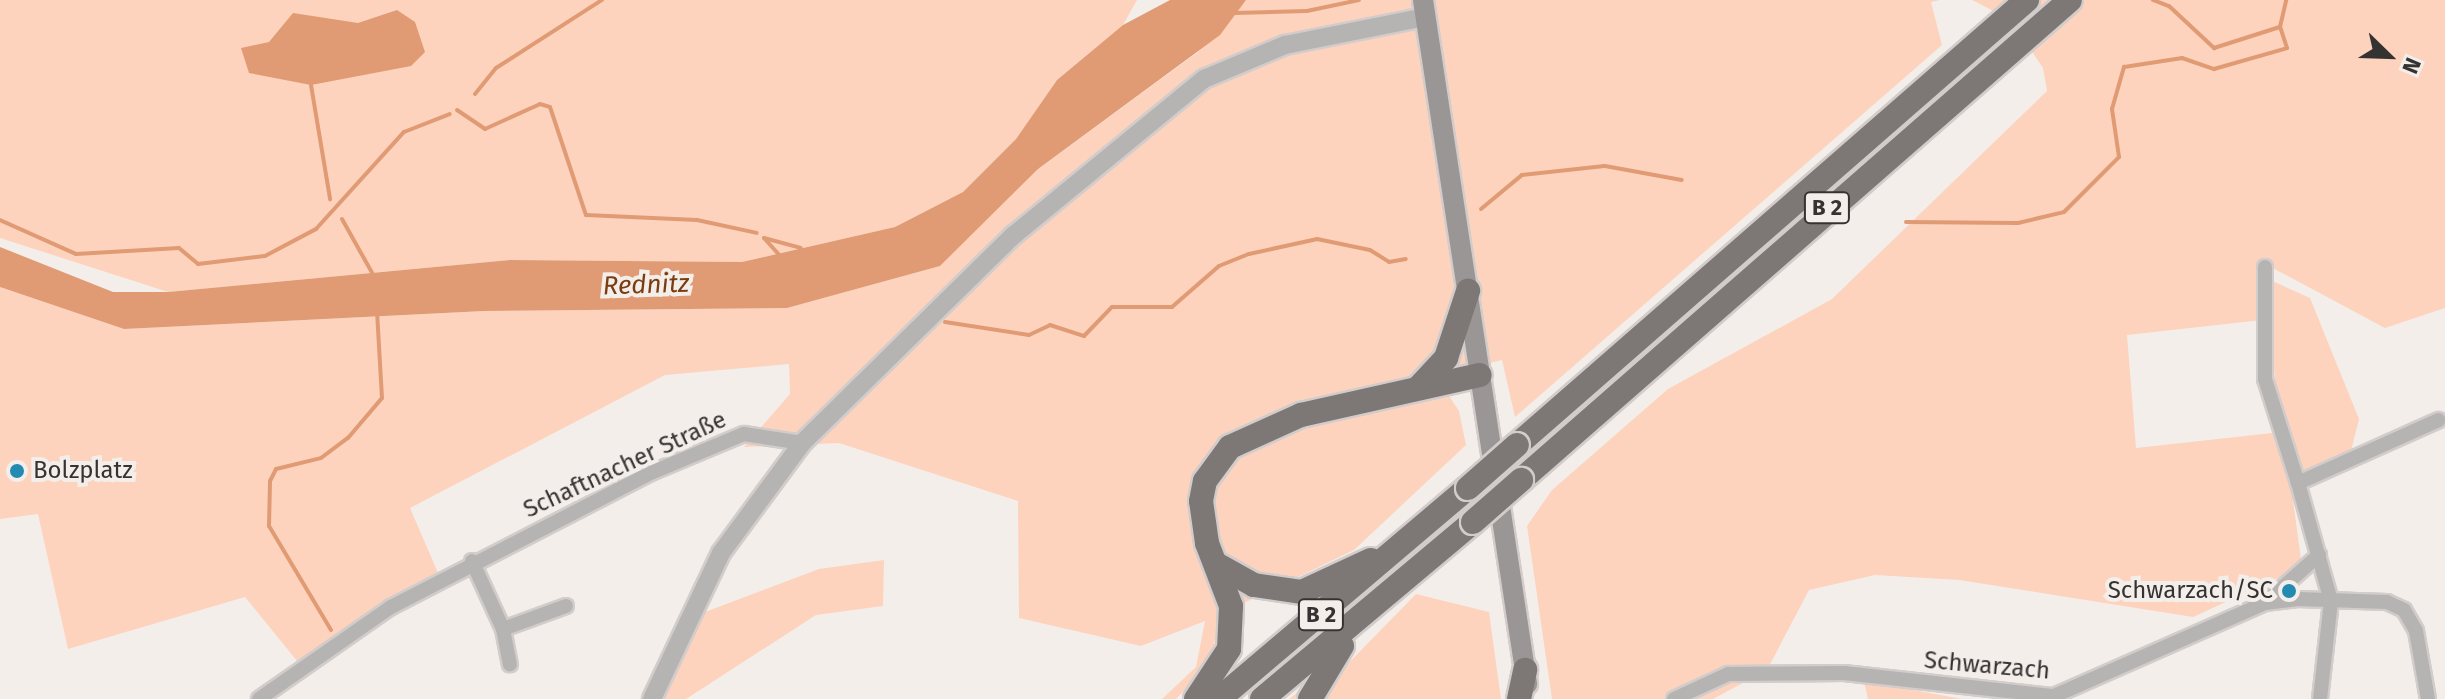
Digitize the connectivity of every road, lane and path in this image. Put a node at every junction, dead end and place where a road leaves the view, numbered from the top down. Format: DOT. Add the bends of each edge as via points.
graph roads {
  1 [pos="2027,0"];
  2 [pos="2070,0"];
  3 [pos="1424,9"];
  4 [pos="2265,267"];
  5 [pos="1468,291"];
  6 [pos="1480,375"];
  7 [pos="1419,387"];
  8 [pos="2439,420"];
  9 [pos="802,443"];
  10 [pos="2298,483"];
  11 [pos="1422,530"];
  12 [pos="2319,555"];
  13 [pos="472,561"];
  14 [pos="1218,565"];
  15 [pos="2331,601"];
  16 [pos="1380,602"];
  17 [pos="2265,603"];
  18 [pos="566,606"];
  19 [pos="503,629"];
  20 [pos="510,664"];
  21 [pos="1525,670"];
  22 [pos="259,699"];
  23 [pos="652,699"];
  24 [pos="1196,699"];
  25 [pos="1219,699"];
  26 [pos="1262,699"];
  27 [pos="1310,699"];
  28 [pos="1519,699"];
  29 [pos="1529,699"];
  30 [pos="1674,699"];
  31 [pos="2320,699"];
  32 [pos="2428,699"];
  1 -- 11 [label="highway, B 2, bridge"];
  2 -- 16 [label="highway, B 2, bridge" via="1974,78"];
  3 -- 5 [label="main road"];
  3 -- 9 [label="street" via="1270,50 1170,101 1003,246"];
  4 -- 10 [label="street" via="2265,379"];
  5 -- 6 [label="main road"];
  5 -- 7 [label="highway" via="1446,358"];
  6 -- 7 [label="highway"];
  6 -- 21 [label="main road"];
  7 -- 14 [label="highway" via="1301,415 1230,447 1205,481 1201,501"];
  8 -- 10 [label="street"];
  9 -- 13 [label="street, Schaftnacher Straße" via="744,434"];
  9 -- 23 [label="street" via="721,553"];
  10 -- 12 [label="street"];
  11 -- 14 [label="highway" via="1302,592 1254,585"];
  11 -- 25 [label="highway, B 2"];
  12 -- 15 [label="street"];
  12 -- 17 [label="street"];
  13 -- 19 [label="street"];
  13 -- 22 [label="street, Schaftnacher Straße"];
  14 -- 24 [label="highway" via="1231,606 1229,649"];
  15 -- 17 [label="street, Schwarzach"];
  15 -- 31 [label="street"];
  15 -- 32 [label="street, Schwarzach" via="2387,602 2404,610 2416,631"];
  16 -- 26 [label="highway, B 2"];
  16 -- 27 [label="highway" via="1325,667"];
  17 -- 30 [label="street, Schwarzach" via="2054,696 1844,673 1728,674"];
  18 -- 19 [label="street"];
  19 -- 20 [label="street"];
  21 -- 28 [label="highway"];
  21 -- 29 [label="main road"];
}
